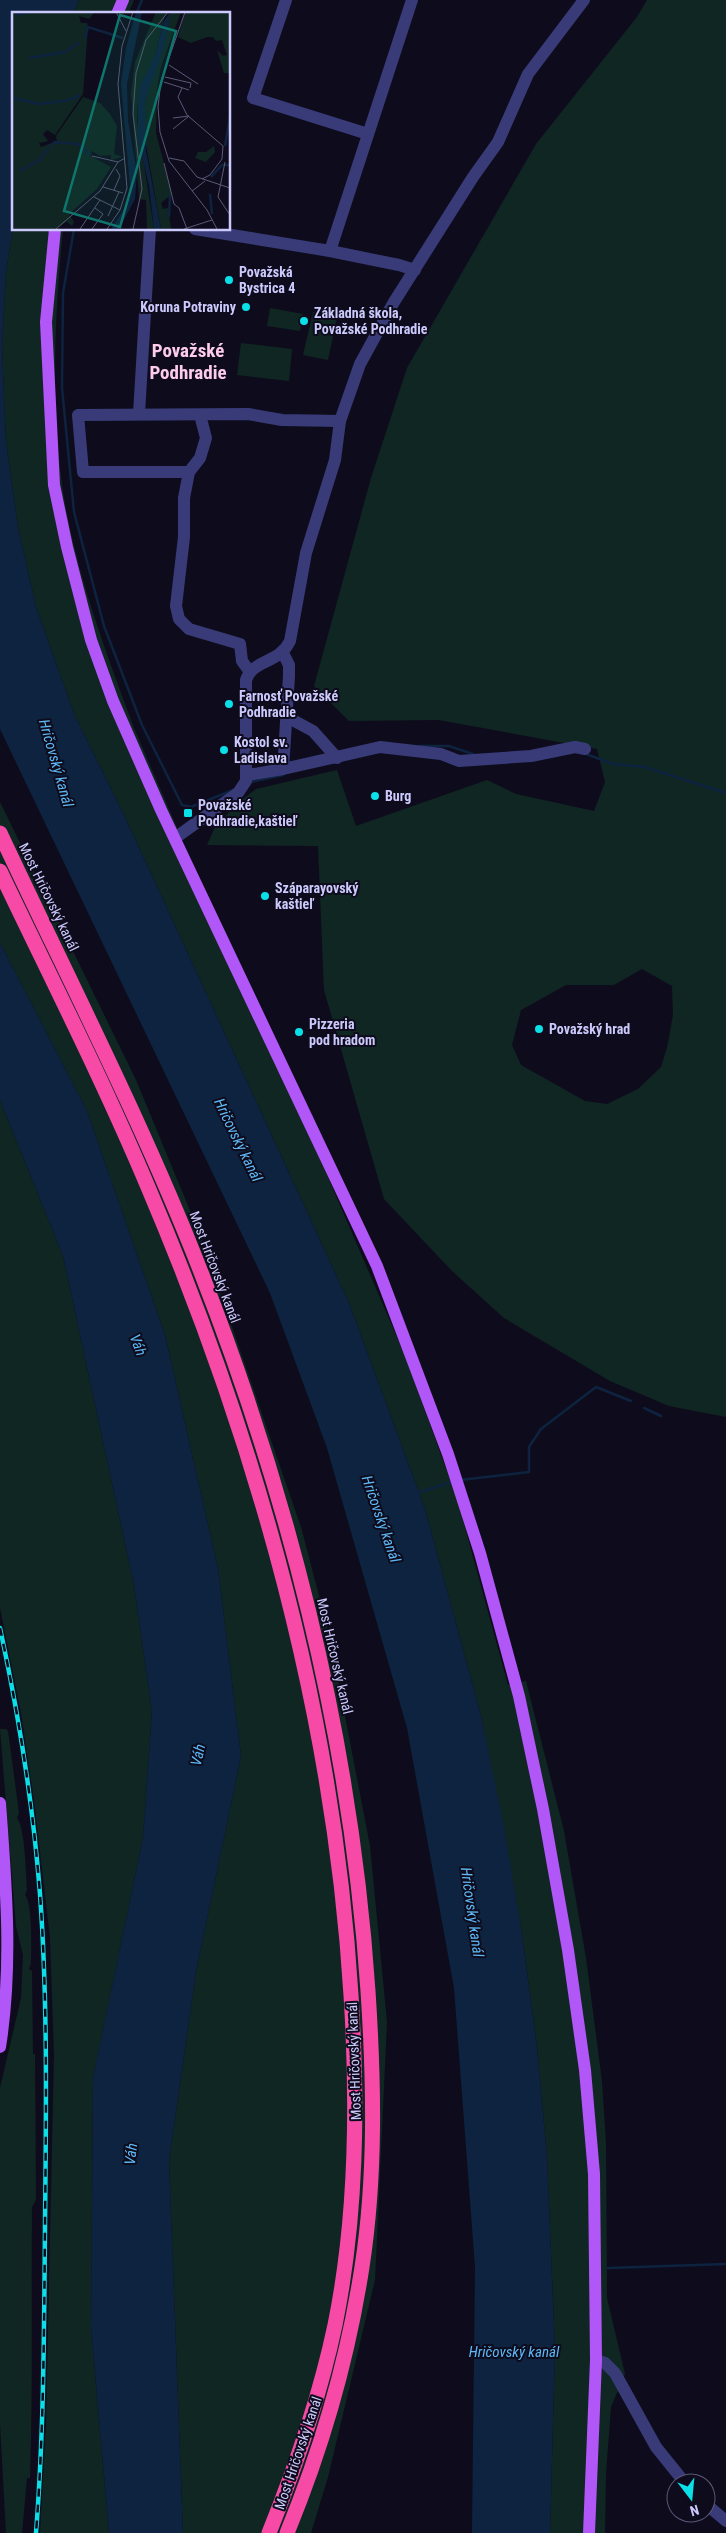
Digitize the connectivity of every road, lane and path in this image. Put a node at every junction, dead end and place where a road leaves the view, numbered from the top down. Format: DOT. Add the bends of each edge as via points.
graph roads {
  1 [pos="123,0"];
  2 [pos="286,0"];
  3 [pos="412,0"];
  4 [pos="584,0"];
  5 [pos="118,12"];
  6 [pos="368,134"];
  7 [pos="55,230"];
  8 [pos="150,230"];
  9 [pos="201,230"];
  10 [pos="330,251"];
  11 [pos="415,270"];
  12 [pos="140,414"];
  13 [pos="200,415"];
  14 [pos="340,421"];
  15 [pos="189,472"];
  16 [pos="283,653"];
  17 [pos="250,672"];
  18 [pos="287,716"];
  19 [pos="585,749"];
  20 [pos="335,755"];
  21 [pos="283,769"];
  22 [pos="248,774"];
  23 [pos="0,833"];
  24 [pos="176,838"];
  25 [pos="0,871"];
  26 [pos="0,1803"];
  27 [pos="0,2047"];
  28 [pos="596,2360"];
  29 [pos="677,2473"];
  30 [pos="716,2512"];
  31 [pos="726,2521"];
  32 [pos="269,2533"];
  33 [pos="287,2533"];
  34 [pos="589,2533"];
  1 -- 5 [label="main road"];
  2 -- 6 [label="street" via="253,98"];
  3 -- 6 [label="street"];
  4 -- 11 [label="street" via="534,64 498,142"];
  6 -- 10 [label="street"];
  7 -- 24 [label="main road" via="46,322 54,485 92,640 117,710"];
  8 -- 12 [label="street"];
  9 -- 10 [label="street"];
  10 -- 11 [label="street"];
  11 -- 14 [label="street" via="360,364"];
  12 -- 13 [label="street"];
  12 -- 15 [label="street" via="78,415 83,472"];
  13 -- 14 [label="street" via="248,414 282,420"];
  13 -- 15 [label="street" via="206,438 200,458"];
  14 -- 16 [label="street" via="335,460 306,553 292,633"];
  15 -- 17 [label="street" via="184,498 184,538 176,606 178,619 189,629 240,644 242,661"];
  16 -- 17 [label="street"];
  16 -- 18 [label="street" via="289,665"];
  17 -- 22 [label="street" via="246,689"];
  18 -- 20 [label="street" via="313,731"];
  18 -- 21 [label="street"];
  19 -- 20 [label="street" via="575,747 531,756 459,761 441,754 380,747"];
  20 -- 21 [label="street"];
  21 -- 22 [label="street"];
  22 -- 24 [label="street" via="238,793"];
  23 -- 33 [label="highway, Most Hričovský kanál" via="136,1120 217,1314 267,1462 294,1556 344,1778 361,1898 370,2018 373,2081 368,2207 362,2265 337,2386"];
  24 -- 28 [label="main road" via="377,1266 448,1454 491,1591 521,1706 568,1950 594,2174"];
  25 -- 32 [label="highway, Most Hričovský kanál" via="148,1187 201,1321 272,1537 315,1714 334,1823 344,1898 353,2021 355,2136 352,2205 335,2324 321,2380 302,2444"];
  26 -- 27 [label="main road" via="9,1936 6,2008"];
  28 -- 29 [label="street" via="605,2363 615,2373 656,2447"];
  28 -- 34 [label="main road"];
  30 -- 31 [label="street"];
}
